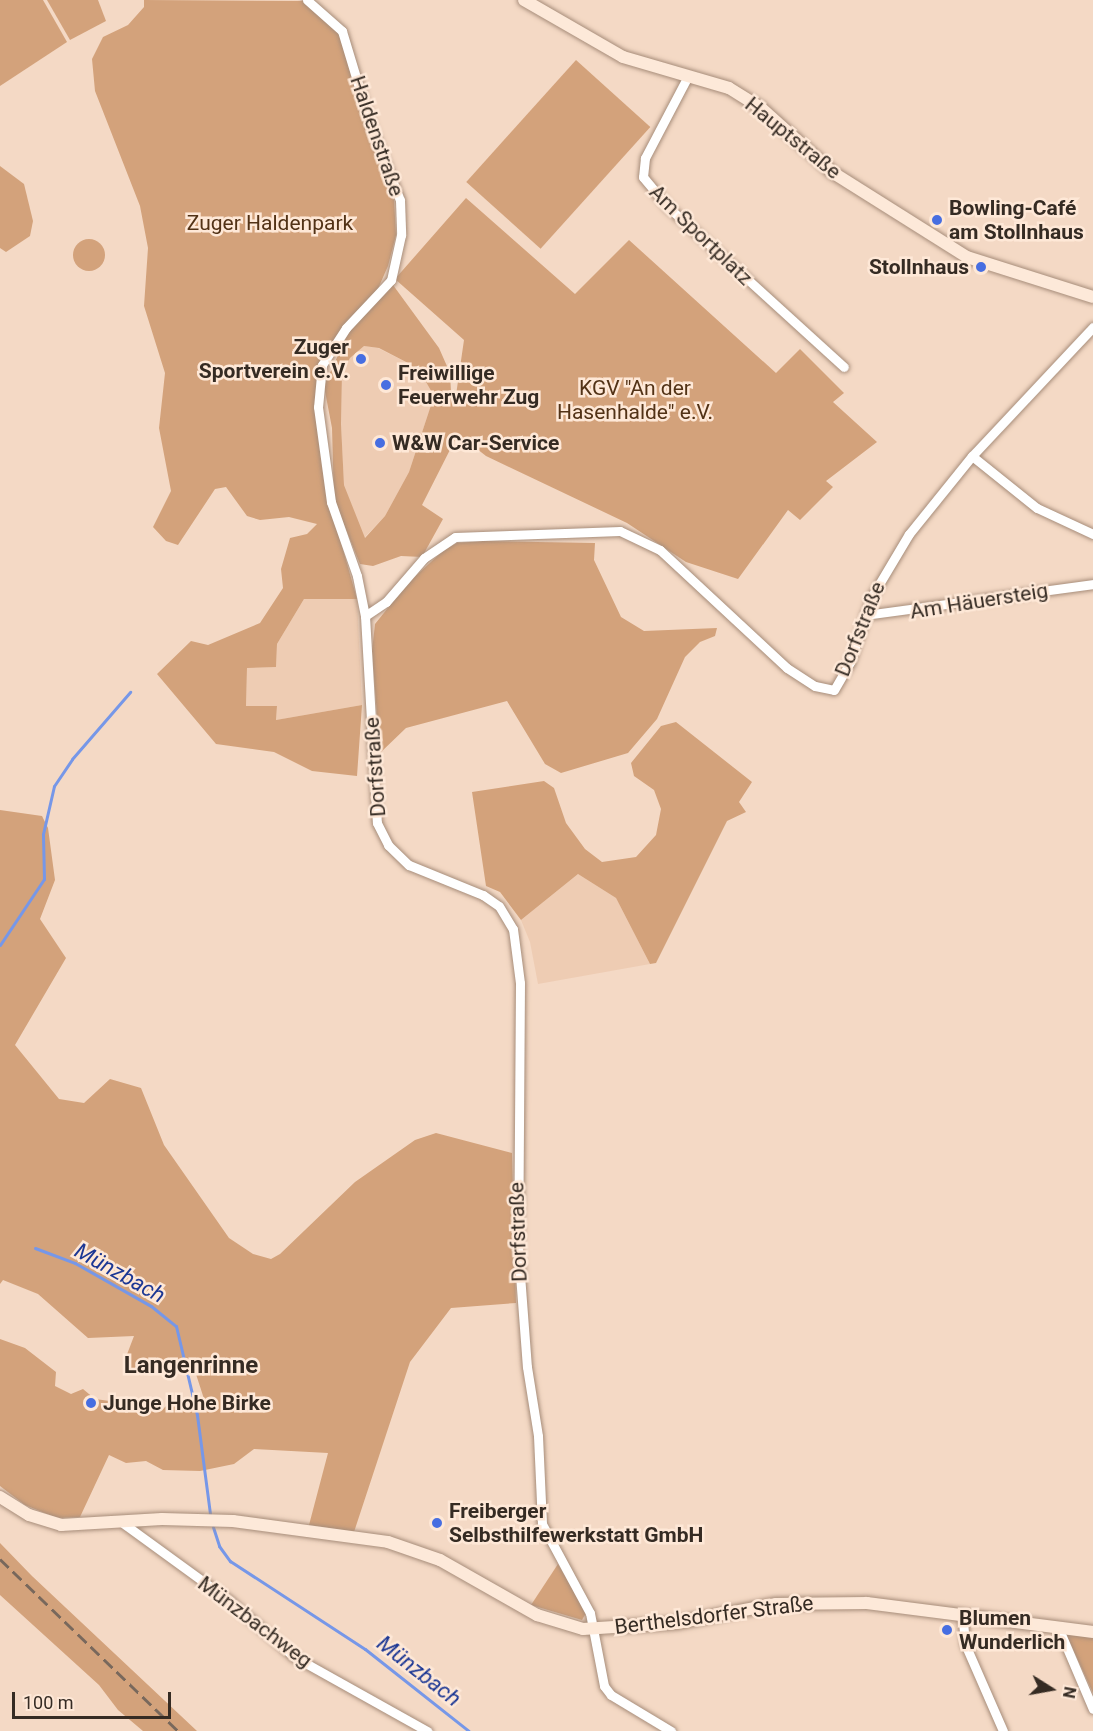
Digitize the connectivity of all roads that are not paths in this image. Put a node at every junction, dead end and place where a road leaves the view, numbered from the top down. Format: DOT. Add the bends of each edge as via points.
graph roads {
  1 [pos="307,0"];
  2 [pos="524,0"];
  3 [pos="687,76"];
  4 [pos="1093,297"];
  5 [pos="1093,327"];
  6 [pos="844,367"];
  7 [pos="972,456"];
  8 [pos="1093,534"];
  9 [pos="1093,584"];
  10 [pos="865,615"];
  11 [pos="365,616"];
  12 [pos="0,1497"];
  13 [pos="120,1521"];
  14 [pos="962,1613"];
  15 [pos="1058,1627"];
  16 [pos="594,1629"];
  17 [pos="1093,1632"];
  18 [pos="1093,1709"];
  19 [pos="427,1731"];
  20 [pos="671,1731"];
  21 [pos="1003,1731"];
  1 -- 11 [label="street, Haldenstraße" via="342,31 370,123 400,200 401,235 391,280 346,328 322,365 318,407 331,502 357,576"];
  2 -- 3 [label="street, Hauptstraße" via="622,57"];
  3 -- 4 [label="street, Hauptstraße" via="729,88 761,108 832,172 967,257"];
  3 -- 6 [label="street, Am Sportplatz" via="645,158 643,177 667,206"];
  5 -- 7 [label="street, Dorfstraße"];
  7 -- 8 [label="street" via="1037,508"];
  7 -- 10 [label="street, Dorfstraße" via="909,534 885,571"];
  9 -- 10 [label="street, Am Häuersteig"];
  10 -- 11 [label="street, Dorfstraße" via="843,677 834,690 815,686 787,668 742,629 660,550 636,536 607,530 455,537 424,558 386,602"];
  11 -- 16 [label="street, Dorfstraße" via="380,832 409,865 474,891 499,906 513,929 518,947 518,1248 527,1367 538,1436 540,1514 548,1537 591,1613"];
  12 -- 13 [label="street, Berthelsdorfer Straße" via="44,1521 61,1525"];
  13 -- 16 [label="street, Berthelsdorfer Straße" via="233,1521 387,1542 440,1560 537,1615 570,1627"];
  13 -- 19 [label="street, Münzbachweg" via="230,1601 293,1656"];
  14 -- 15 [label="street, Berthelsdorfer Straße"];
  14 -- 16 [label="street, Berthelsdorfer Straße" via="867,1603 776,1604 676,1623"];
  14 -- 21 [label="street" via="965,1644"];
  15 -- 17 [label="street, Berthelsdorfer Straße"];
  15 -- 18 [label="street"];
  16 -- 20 [label="street, Dorfstraße" via="601,1676 611,1695"];
}
